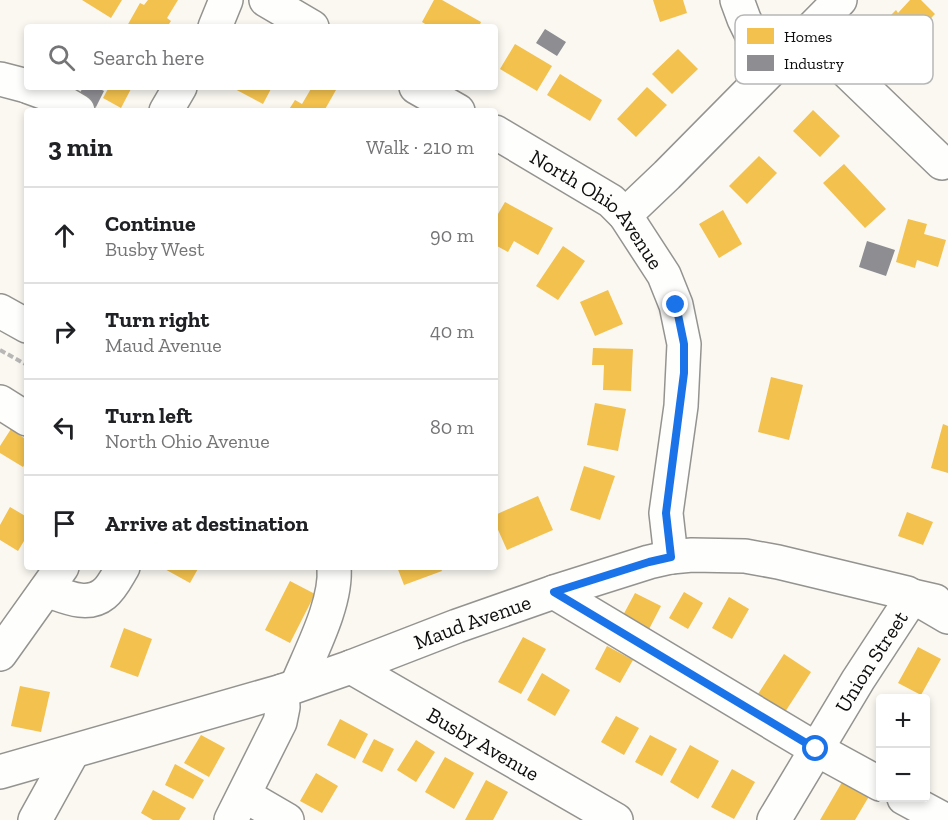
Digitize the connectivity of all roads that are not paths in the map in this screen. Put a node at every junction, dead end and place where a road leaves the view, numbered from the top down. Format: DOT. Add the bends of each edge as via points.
graph roads {
  1 [pos="226,0"];
  2 [pos="266,0"];
  3 [pos="737,0"];
  4 [pos="840,0"];
  5 [pos="743,15"];
  6 [pos="825,15"];
  7 [pos="216,24"];
  8 [pos="307,24"];
  9 [pos="0,78"];
  10 [pos="755,84"];
  11 [pos="860,84"];
  12 [pos="24,86"];
  13 [pos="37,90"];
  14 [pos="178,90"];
  15 [pos="421,90"];
  16 [pos="73,108"];
  17 [pos="168,108"];
  18 [pos="453,108"];
  19 [pos="498,134"];
  20 [pos="942,163"];
  21 [pos="625,215"];
  22 [pos="0,311"];
  23 [pos="24,324"];
  24 [pos="0,402"];
  25 [pos="24,417"];
  26 [pos="671,557"];
  27 [pos="121,570"];
  28 [pos="334,570"];
  29 [pos="54,578"];
  30 [pos="554,592"];
  31 [pos="913,596"];
  32 [pos="948,605"];
  33 [pos="948,617"];
  34 [pos="10,620"];
  35 [pos="0,654"];
  36 [pos="351,667"];
  37 [pos="290,688"];
  38 [pos="816,749"];
  39 [pos="72,753"];
  40 [pos="0,772"];
  41 [pos="876,782"];
  42 [pos="911,802"];
  43 [pos="237,807"];
  44 [pos="35,820"];
  45 [pos="287,820"];
  46 [pos="616,820"];
  47 [pos="774,820"];
  48 [pos="945,820"];
  1 -- 7 [label="street"];
  2 -- 8 [label="street"];
  3 -- 5 [label="street"];
  4 -- 6 [label="street"];
  9 -- 12 [label="street"];
  10 -- 21 [label="street"];
  11 -- 20 [label="street"];
  13 -- 16 [label="street"];
  14 -- 17 [label="street"];
  15 -- 18 [label="street"];
  19 -- 21 [label="street, North Ohio Avenue" via="611,201"];
  21 -- 26 [label="street, North Ohio Avenue" via="664,275 676,305 684,344 681,406 666,513"];
  22 -- 23 [label="street"];
  24 -- 25 [label="street"];
  26 -- 30 [label="street, Maud Avenue"];
  26 -- 31 [label="street, Maud Avenue" via="745,556"];
  27 -- 29 [label="street" via="106,593 94,600 79,600"];
  28 -- 37 [label="street" via="332,598"];
  29 -- 34 [label="street"];
  30 -- 36 [label="street, Maud Avenue"];
  30 -- 38 [label="street"];
  31 -- 32 [label="street"];
  31 -- 33 [label="street, Maud Avenue"];
  31 -- 38 [label="street, Union Street"];
  34 -- 35 [label="street"];
  36 -- 37 [label="street, Maud Avenue"];
  36 -- 46 [label="street, Busby Avenue"];
  37 -- 39 [label="street, Maud Avenue"];
  37 -- 43 [label="street" via="280,722"];
  38 -- 41 [label="street"];
  38 -- 47 [label="street, Union Street"];
  39 -- 40 [label="street, Maud Avenue"];
  39 -- 44 [label="street"];
  42 -- 48 [label="street"];
  43 -- 45 [label="street"];
}
